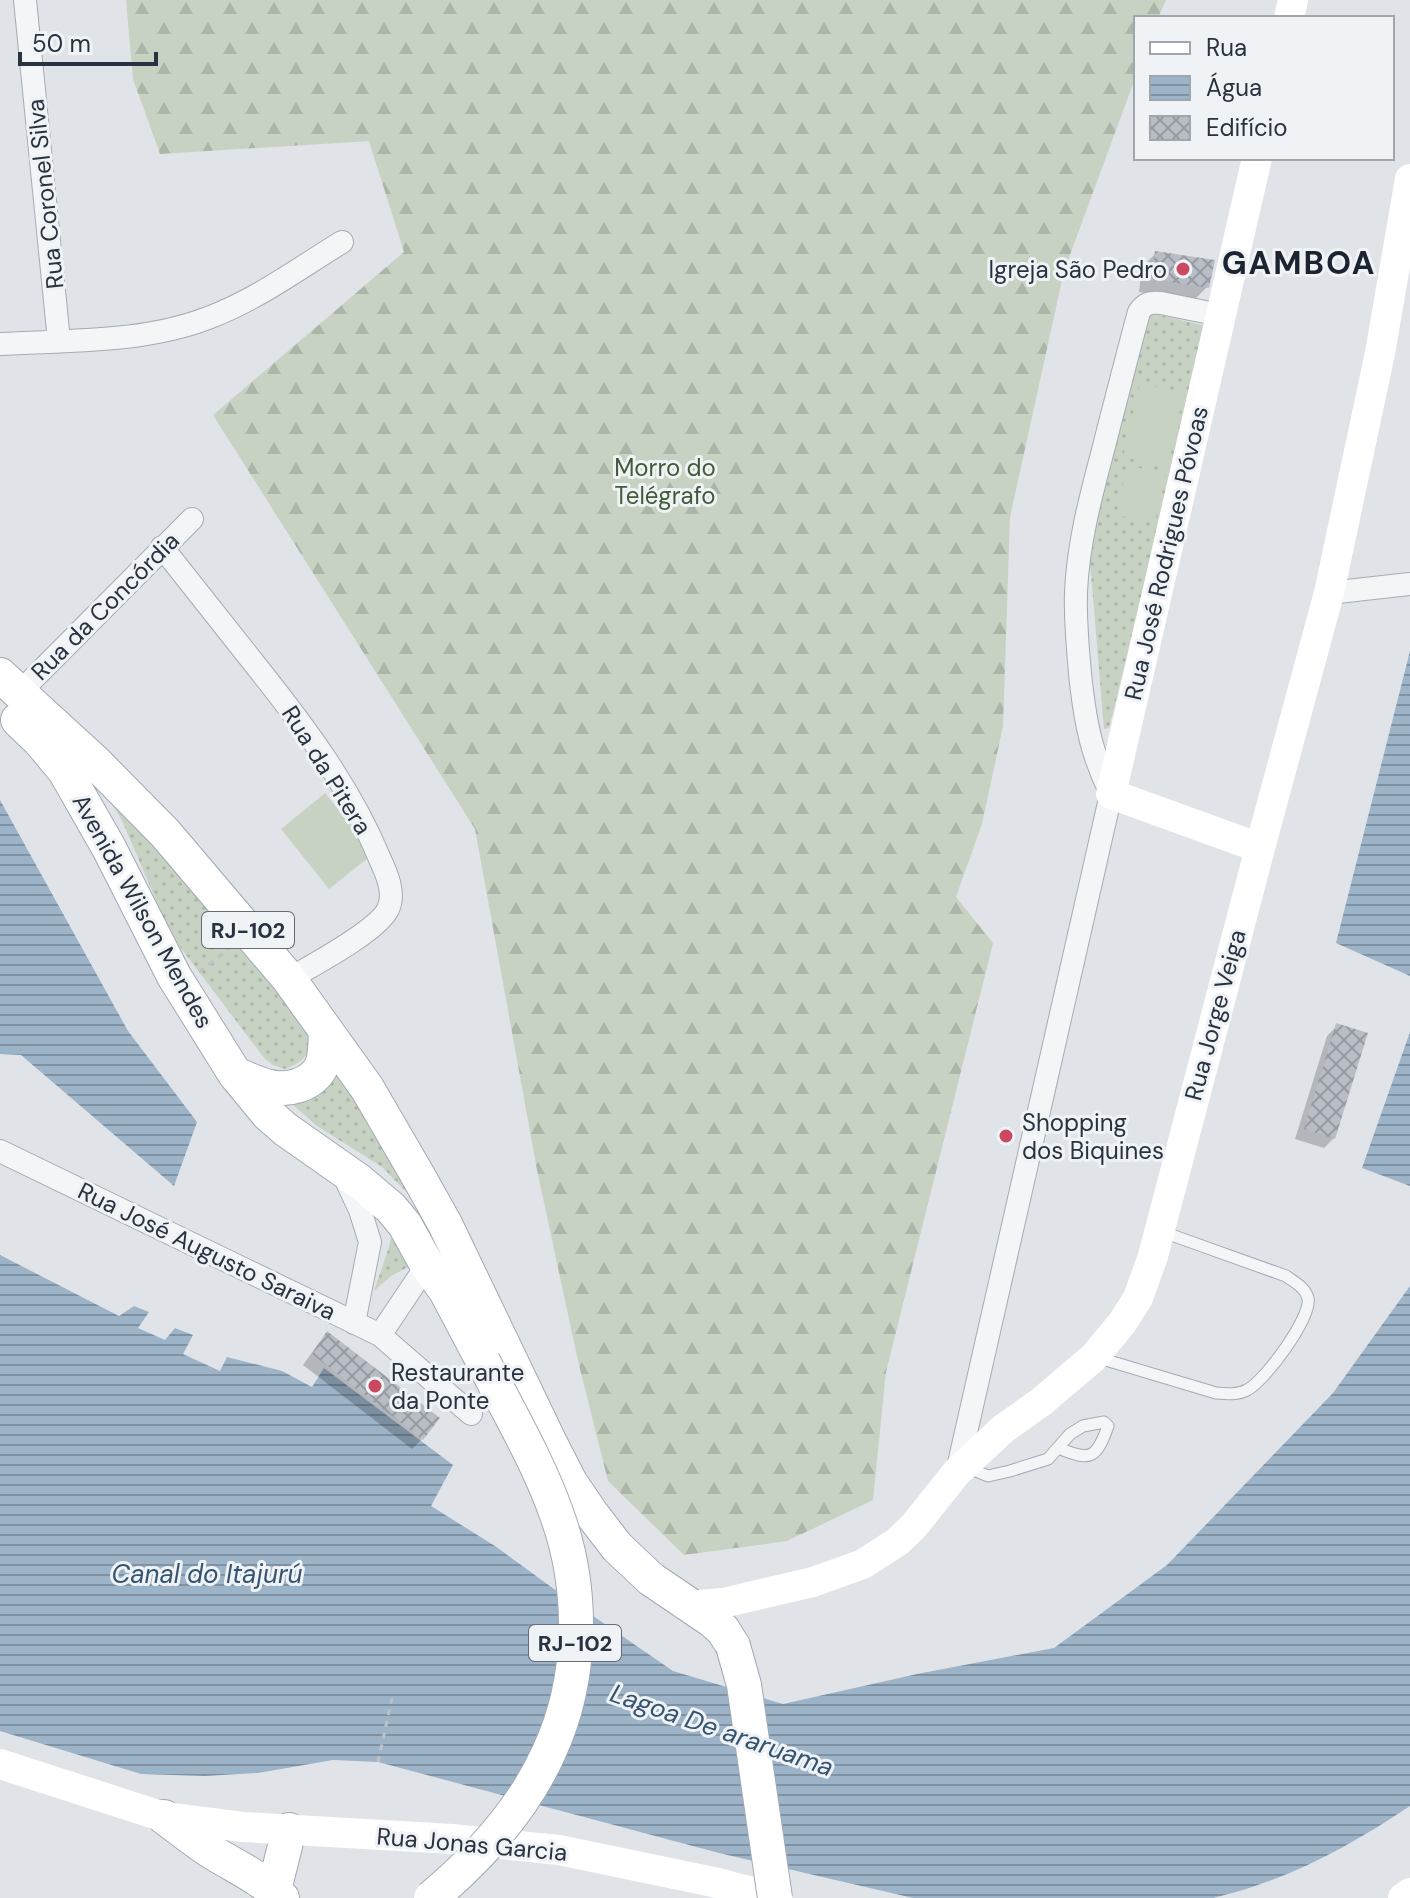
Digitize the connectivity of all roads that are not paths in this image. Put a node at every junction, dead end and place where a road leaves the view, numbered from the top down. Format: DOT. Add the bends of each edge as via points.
graph roads {
  1 [pos="25,0"];
  2 [pos="1257,160"];
  3 [pos="1410,179"];
  4 [pos="342,242"];
  5 [pos="1220,315"];
  6 [pos="59,341"];
  7 [pos="0,344"];
  8 [pos="192,519"];
  9 [pos="162,547"];
  10 [pos="1410,584"];
  11 [pos="1329,593"];
  12 [pos="6,691"];
  13 [pos="1111,794"];
  14 [pos="1260,848"];
  15 [pos="289,979"];
  16 [pos="326,1033"];
  17 [pos="235,1074"];
  18 [pos="0,1151"];
  19 [pos="339,1168"];
  20 [pos="445,1224"];
  21 [pos="1160,1231"];
  22 [pos="437,1278"];
  23 [pos="354,1323"];
  24 [pos="380,1335"];
  25 [pos="1094,1357"];
  26 [pos="471,1414"];
  27 [pos="1058,1448"];
  28 [pos="960,1469"];
  29 [pos="777,1592"];
  30 [pos="689,1606"];
  31 [pos="733,1644"];
  32 [pos="1,1767"];
  33 [pos="164,1817"];
  34 [pos="289,1830"];
  35 [pos="1410,1893"];
  36 [pos="278,1894"];
  37 [pos="431,1898"];
  38 [pos="776,1898"];
  39 [pos="1403,1898"];
  1 -- 6 [label="street, Rua Coronel Silva"];
  2 -- 5 [label="main road, Rua José Rodrigues Póvoas"];
  3 -- 11 [label="main road, Rua Jorge Veiga"];
  4 -- 6 [label="street" via="208,318 130,336"];
  5 -- 13 [label="main road, Rua José Rodrigues Póvoas"];
  5 -- 13 [label="street" via="1161,303 1143,305 1089,506 1076,591 1077,643 1090,743"];
  6 -- 7 [label="street"];
  8 -- 9 [label="street, Rua da Concórdia"];
  9 -- 12 [label="street, Rua da Concórdia"];
  9 -- 15 [label="street, Rua da Pitera" via="325,757 371,837 390,885 389,908 378,922"];
  10 -- 11 [label="street"];
  11 -- 14 [label="main road, Rua Jorge Veiga"];
  12 -- 15 [label="main road, Avenida Wilson Mendes / RJ-102" via="95,762 165,833"];
  12 -- 17 [label="main road, Avenida Wilson Mendes / RJ-102" via="89,811 180,987"];
  13 -- 14 [label="main road"];
  13 -- 28 [label="street"];
  14 -- 21 [label="main road, Rua Jorge Veiga"];
  15 -- 16 [label="main road, Avenida Wilson Mendes / RJ-102"];
  16 -- 17 [label="main road" via="323,1062 305,1083 268,1087"];
  16 -- 20 [label="main road, Avenida Wilson Mendes / RJ-102" via="367,1088"];
  17 -- 19 [label="main road, Avenida Wilson Mendes / RJ-102" via="276,1121"];
  18 -- 23 [label="street, Rua José Augusto Saraiva"];
  19 -- 22 [label="main road, Avenida Wilson Mendes / RJ-102" via="391,1208"];
  19 -- 23 [label="street" via="370,1242"];
  20 -- 22 [label="main road"];
  20 -- 30 [label="main road, Avenida Wilson Mendes / RJ-102" via="570,1482 617,1547"];
  21 -- 25 [label="main road, Rua Jorge Veiga" via="1138,1298"];
  21 -- 25 [label="lane" via="1286,1276 1305,1292 1305,1316 1263,1377 1236,1394 1216,1393"];
  22 -- 24 [label="street" via="402,1304"];
  22 -- 37 [label="main road, RJ-102, bridge" via="558,1516 574,1581 577,1625 563,1714 538,1773 487,1845"];
  23 -- 24 [label="street, Rua José Augusto Saraiva"];
  24 -- 26 [label="street, Rua José Augusto Saraiva"];
  25 -- 28 [label="main road, Rua Jorge Veiga"];
  27 -- 28 [label="lane" via="1048,1459 988,1476"];
  28 -- 29 [label="main road, Rua Jorge Veiga" via="913,1527 881,1554"];
  29 -- 30 [label="main road, Rua Jorge Veiga"];
  29 -- 31 [label="main road" via="748,1618"];
  30 -- 31 [label="main road, Avenida Wilson Mendes / RJ-102" via="713,1621"];
  31 -- 38 [label="main road, bridge" via="744,1685"];
  32 -- 33 [label="main road, Rua Jonas Garcia"];
  33 -- 34 [label="main road, Rua Jonas Garcia"];
  33 -- 36 [label="main road"];
  34 -- 36 [label="main road"];
  34 -- 38 [label="main road, Rua Jonas Garcia" via="559,1850"];
  35 -- 39 [label="main road"];
}
